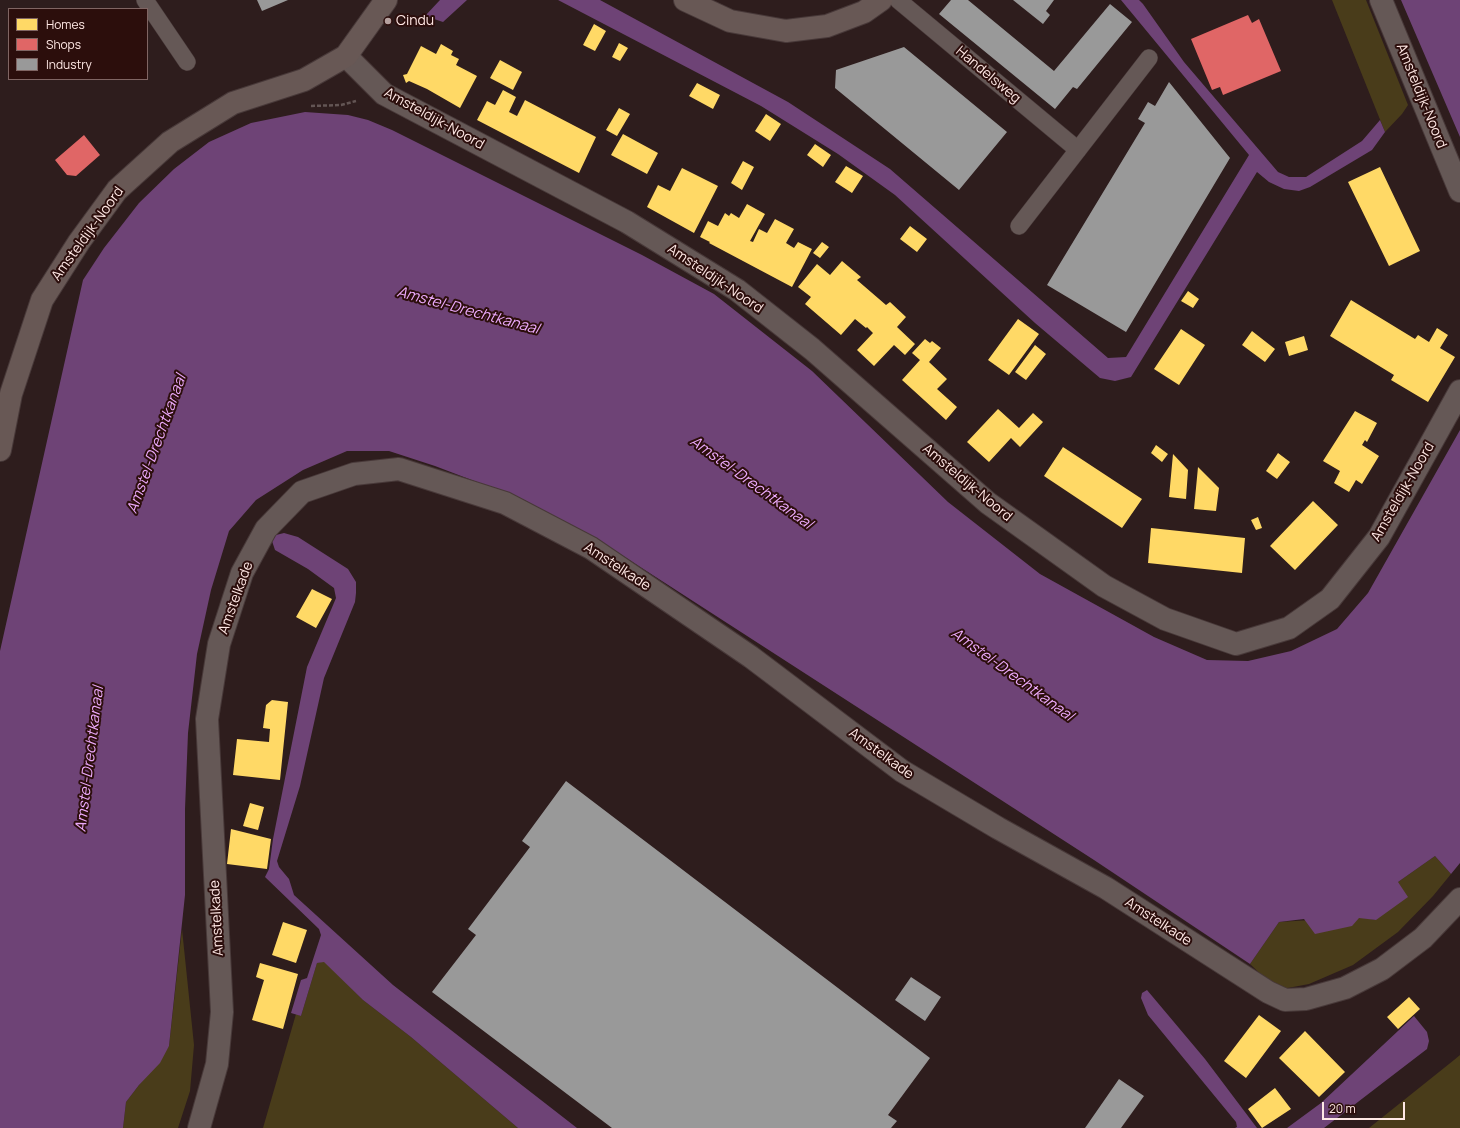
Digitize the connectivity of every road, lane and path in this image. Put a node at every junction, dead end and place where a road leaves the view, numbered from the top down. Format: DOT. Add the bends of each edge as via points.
graph roads {
  1 [pos="145,0"];
  2 [pos="386,0"];
  3 [pos="685,0"];
  4 [pos="881,0"];
  5 [pos="898,0"];
  6 [pos="1381,0"];
  7 [pos="346,56"];
  8 [pos="1149,58"];
  9 [pos="187,62"];
  10 [pos="384,94"];
  11 [pos="309,106"];
  12 [pos="1078,150"];
  13 [pos="1460,191"];
  14 [pos="1019,226"];
  15 [pos="1460,391"];
  16 [pos="0,450"];
  17 [pos="1460,899"];
  18 [pos="199,1128"];
  1 -- 9 [label="lane"];
  2 -- 7 [label="street"];
  3 -- 4 [label="street" via="730,22 786,31 827,26 864,12"];
  5 -- 12 [label="lane, Handelsweg"];
  6 -- 13 [label="street, Amsteldijk-Noord"];
  7 -- 10 [label="street, Amsteldijk-Noord"];
  7 -- 16 [label="street, Amsteldijk-Noord" via="304,80 233,103 170,142 117,190 79,242 42,300 11,394"];
  8 -- 12 [label="lane"];
  10 -- 11 [label="path" via="341,104"];
  10 -- 15 [label="street, Amsteldijk-Noord" via="627,222 737,290 812,349 988,503 1097,581 1165,619 1236,644 1289,628 1330,599 1379,537"];
  12 -- 14 [label="lane"];
  17 -- 18 [label="street, Amstelkade" via="1423,938 1382,969 1345,988 1306,999 1285,1000 1268,992 1106,888 902,771 751,657 591,548 505,503 399,469 354,474 302,492 266,529 242,573 219,644 207,718 222,1012 216,1064"];
}
